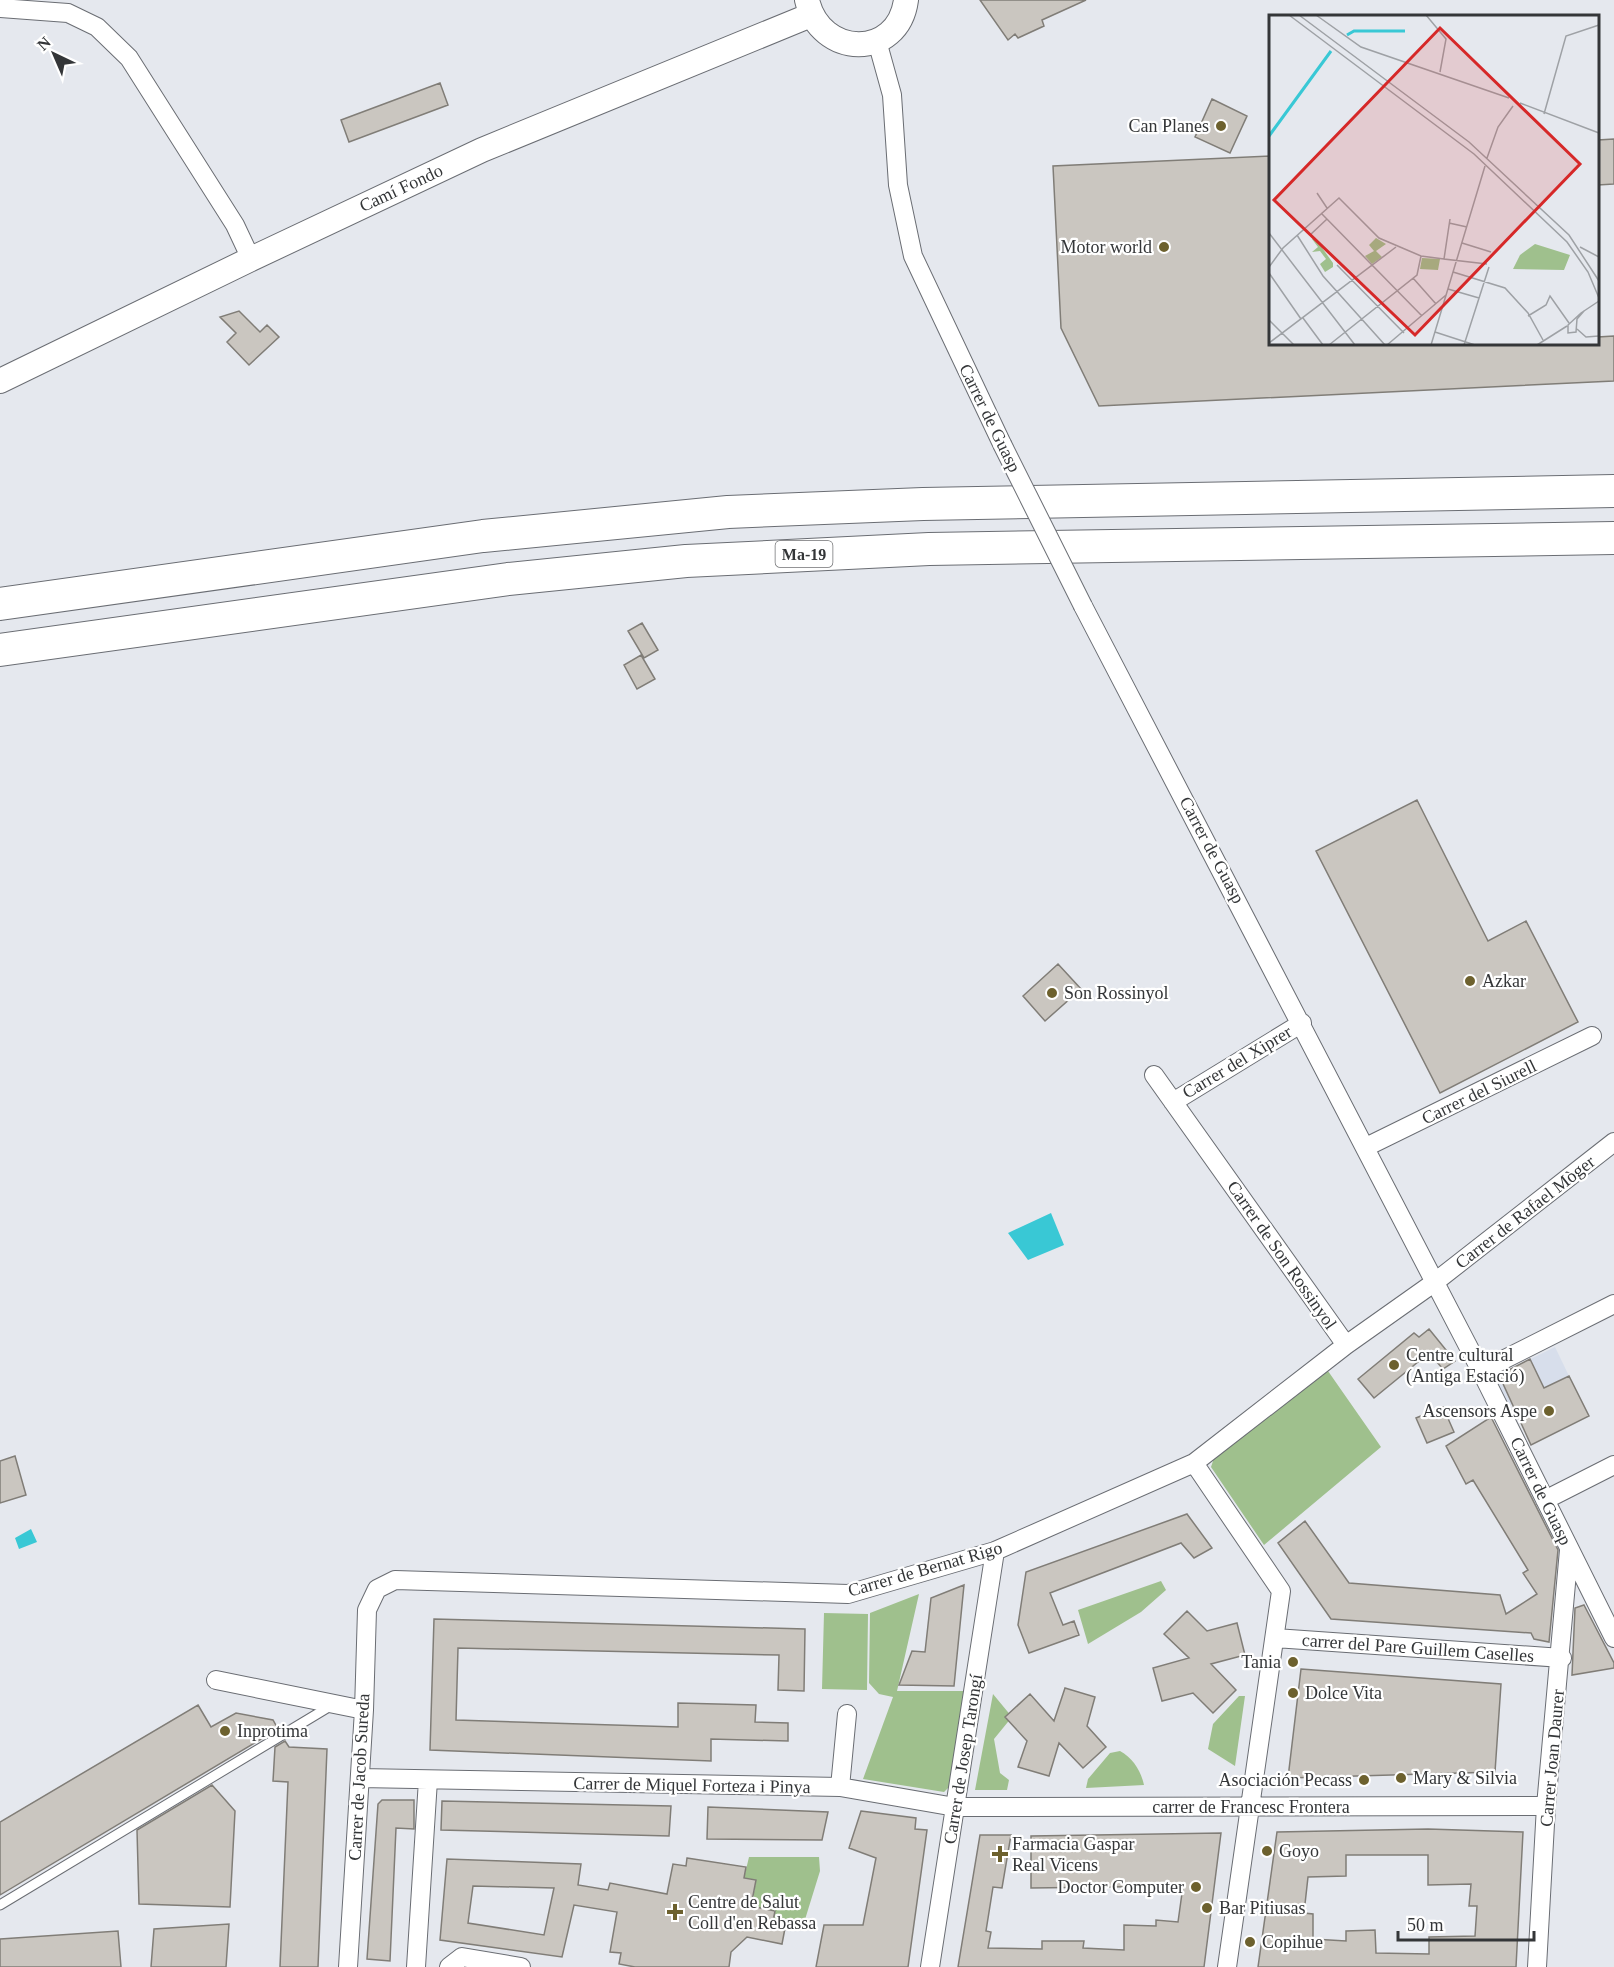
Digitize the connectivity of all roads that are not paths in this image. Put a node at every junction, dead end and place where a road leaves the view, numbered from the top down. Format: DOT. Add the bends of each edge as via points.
graph roads {
  1 [pos="906,0"];
  2 [pos="0,8"];
  3 [pos="809,8"];
  4 [pos="877,41"];
  5 [pos="251,259"];
  6 [pos="0,381"];
  7 [pos="1614,491"];
  8 [pos="1614,538"];
  9 [pos="0,604"];
  10 [pos="0,650"];
  11 [pos="1302,1023"];
  12 [pos="1592,1036"];
  13 [pos="1154,1075"];
  14 [pos="1173,1102"];
  15 [pos="1614,1142"];
  16 [pos="1366,1148"];
  17 [pos="1435,1282"];
  18 [pos="1614,1304"];
  19 [pos="1346,1345"];
  20 [pos="1481,1371"];
  21 [pos="1194,1463"];
  22 [pos="1614,1466"];
  23 [pos="1545,1500"];
  24 [pos="1569,1549"];
  25 [pos="995,1551"];
  26 [pos="377,1589"];
  27 [pos="1275,1638"];
  28 [pos="1614,1638"];
  29 [pos="1562,1658"];
  30 [pos="216,1680"];
  31 [pos="333,1704"];
  32 [pos="364,1710"];
  33 [pos="847,1714"];
  34 [pos="360,1778"];
  35 [pos="428,1780"];
  36 [pos="840,1787"];
  37 [pos="1546,1806"];
  38 [pos="955,1807"];
  39 [pos="1251,1808"];
  40 [pos="0,1905"];
  41 [pos="348,1967"];
  42 [pos="416,1967"];
  43 [pos="449,1967"];
  44 [pos="521,1967"];
  45 [pos="930,1967"];
  46 [pos="1227,1967"];
  47 [pos="1537,1967"];
  1 -- 4 [label="street" via="899,22"];
  2 -- 5 [label="street" via="68,13 97,27 129,58 235,225"];
  3 -- 4 [label="street" via="819,28 839,41 862,45"];
  3 -- 5 [label="street, Camí Fondo" via="482,150"];
  4 -- 11 [label="street, Carrer de Guasp, bridge" via="892,95 898,185 913,256 1083,606"];
  5 -- 6 [label="street, Camí Fondo"];
  7 -- 9 [label="highway" via="934,504 728,512 483,536"];
  8 -- 10 [label="highway, Ma-19" via="940,549 686,561 518,578"];
  11 -- 14 [label="street, Carrer del Xiprer"];
  11 -- 16 [label="street, Carrer de Guasp"];
  12 -- 16 [label="street, Carrer del Siurell"];
  13 -- 14 [label="street, Carrer de Son Rossinyol"];
  14 -- 19 [label="street, Carrer de Son Rossinyol"];
  15 -- 17 [label="street, Carrer de Rafael Mòger"];
  16 -- 17 [label="street, Carrer de Guasp"];
  17 -- 19 [label="street, Carrer de Son Rossinyol"];
  17 -- 20 [label="street, Carrer de Guasp"];
  18 -- 20 [label="street"];
  19 -- 21 [label="street, Carrer de Bernat Rigo"];
  20 -- 23 [label="street, Carrer de Guasp"];
  21 -- 25 [label="street, Carrer de Bernat Rigo"];
  21 -- 27 [label="street" via="1281,1591"];
  22 -- 23 [label="street"];
  23 -- 24 [label="street, Carrer de Guasp"];
  24 -- 28 [label="street, Carrer de Guasp"];
  24 -- 29 [label="street, Carrer Joan Daurer"];
  25 -- 26 [label="street, Carrer de Bernat Rigo" via="848,1594 395,1580"];
  25 -- 38 [label="street, Carrer de Josep Tarongí"];
  26 -- 32 [label="street, Carrer de Jacob Sureda" via="367,1610"];
  27 -- 29 [label="street, carrer del Pare Guillem Caselles"];
  27 -- 39 [label="street"];
  29 -- 37 [label="street, Carrer Joan Daurer"];
  30 -- 31 [label="street"];
  31 -- 32 [label="street"];
  31 -- 40 [label="lane"];
  32 -- 34 [label="street, Carrer de Jacob Sureda"];
  33 -- 36 [label="street"];
  34 -- 35 [label="street, Carrer de Miquel Forteza i Pinya"];
  34 -- 41 [label="street, Carrer de Jacob Sureda"];
  35 -- 36 [label="street, Carrer de Miquel Forteza i Pinya"];
  35 -- 42 [label="street"];
  36 -- 38 [label="street, Carrer de Miquel Forteza i Pinya"];
  37 -- 39 [label="street, carrer de Francesc Frontera"];
  37 -- 47 [label="street, Carrer Joan Daurer"];
  38 -- 39 [label="street, carrer de Francesc Frontera"];
  38 -- 45 [label="street, Carrer de Josep Tarongí"];
  39 -- 46 [label="street"];
  43 -- 44 [label="street" via="462,1957"];
}
